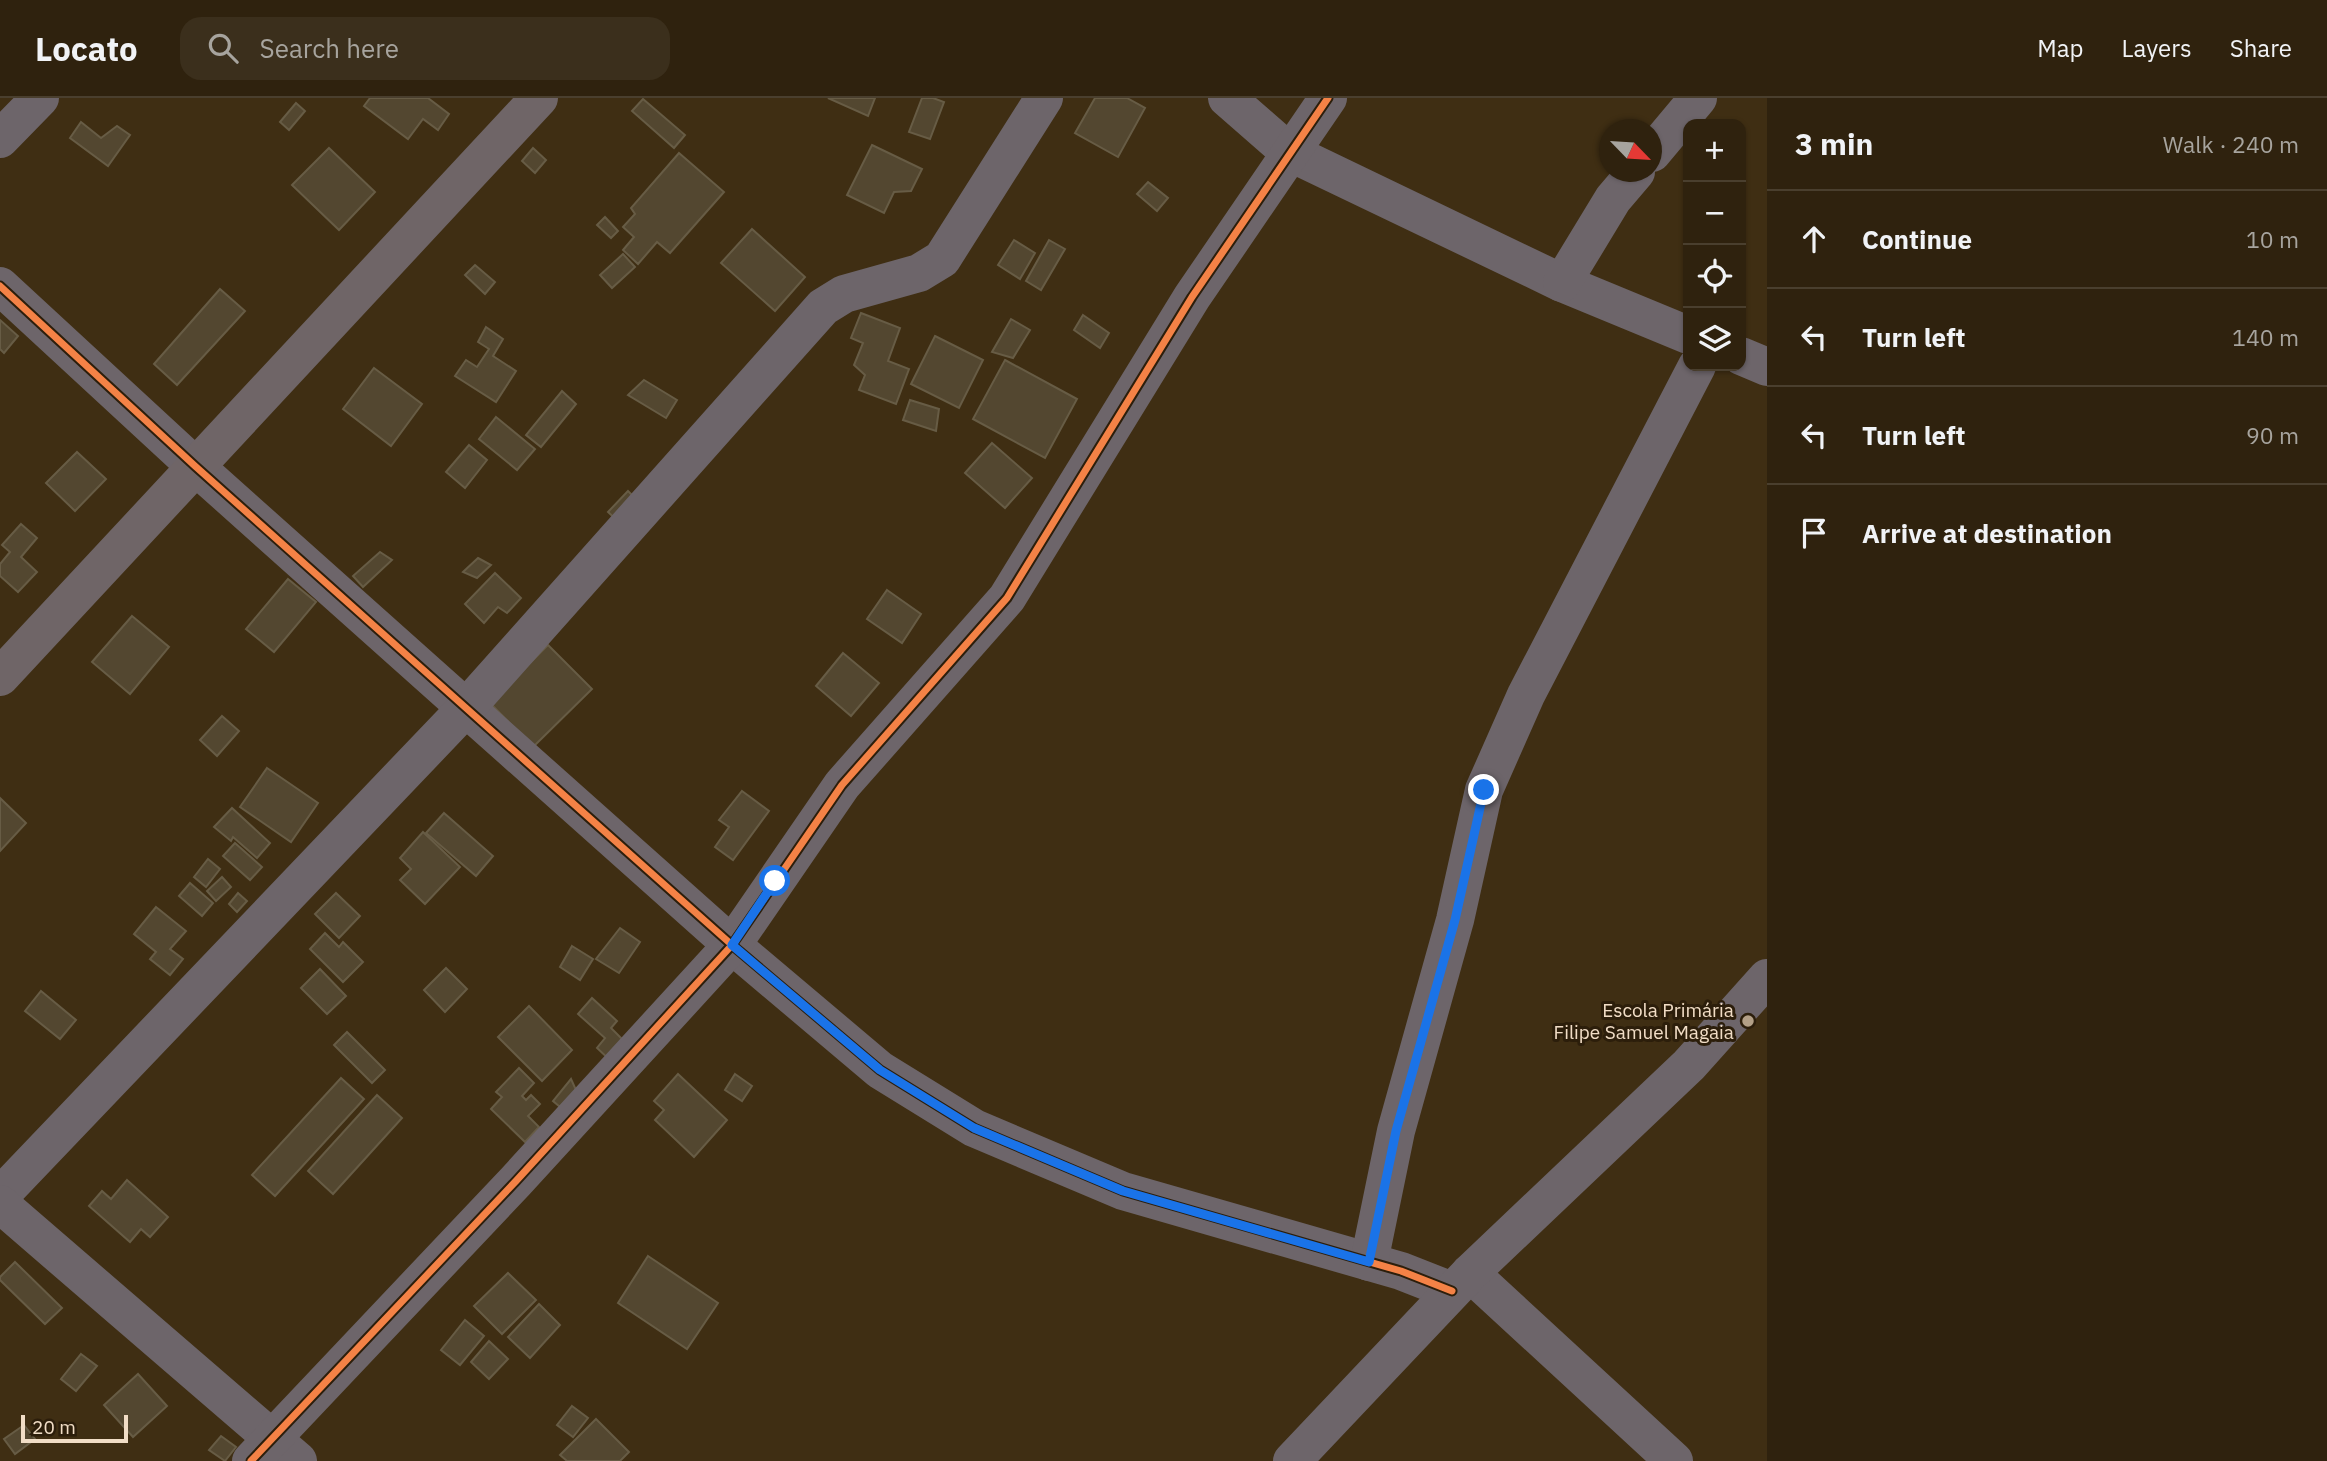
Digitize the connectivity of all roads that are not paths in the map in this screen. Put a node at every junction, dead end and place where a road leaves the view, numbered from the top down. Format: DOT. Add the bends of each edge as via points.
graph roads {
  1 [pos="40,98"];
  2 [pos="539,98"];
  3 [pos="1044,98"];
  4 [pos="1227,98"];
  5 [pos="1328,98"];
  6 [pos="1698,98"];
  7 [pos="0,139"];
  8 [pos="1662,140"];
  9 [pos="1289,152"];
  10 [pos="1627,182"];
  11 [pos="1562,283"];
  12 [pos="0,286"];
  13 [pos="1683,333"];
  14 [pos="1746,358"];
  15 [pos="1767,367"];
  16 [pos="1694,371"];
  17 [pos="195,466"];
  18 [pos="0,677"];
  19 [pos="466,708"];
  20 [pos="732,945"];
  21 [pos="1767,978"];
  22 [pos="0,1196"];
  23 [pos="0,1204"];
  24 [pos="1369,1262"];
  25 [pos="1461,1282"];
  26 [pos="274,1453"];
  27 [pos="1292,1461"];
  28 [pos="1674,1461"];
  1 -- 7 [label="street"];
  2 -- 17 [label="street"];
  3 -- 19 [label="street" via="942,260 919,273 844,294 823,307"];
  4 -- 9 [label="street"];
  5 -- 9 [label="street"];
  6 -- 8 [label="street"];
  9 -- 11 [label="street"];
  9 -- 20 [label="street" via="1192,297 1007,598 842,785"];
  10 -- 11 [label="street"];
  11 -- 13 [label="street"];
  12 -- 17 [label="street"];
  14 -- 15 [label="street"];
  16 -- 24 [label="street" via="1526,695 1484,790 1455,920 1396,1131"];
  17 -- 18 [label="street"];
  17 -- 19 [label="street"];
  19 -- 20 [label="street"];
  19 -- 22 [label="street"];
  20 -- 24 [label="street" via="880,1070 974,1128 1123,1191"];
  20 -- 26 [label="street"];
  21 -- 25 [label="street" via="1689,1065"];
  23 -- 26 [label="street"];
  24 -- 25 [label="street"];
  25 -- 27 [label="street"];
  25 -- 28 [label="street"];
}
